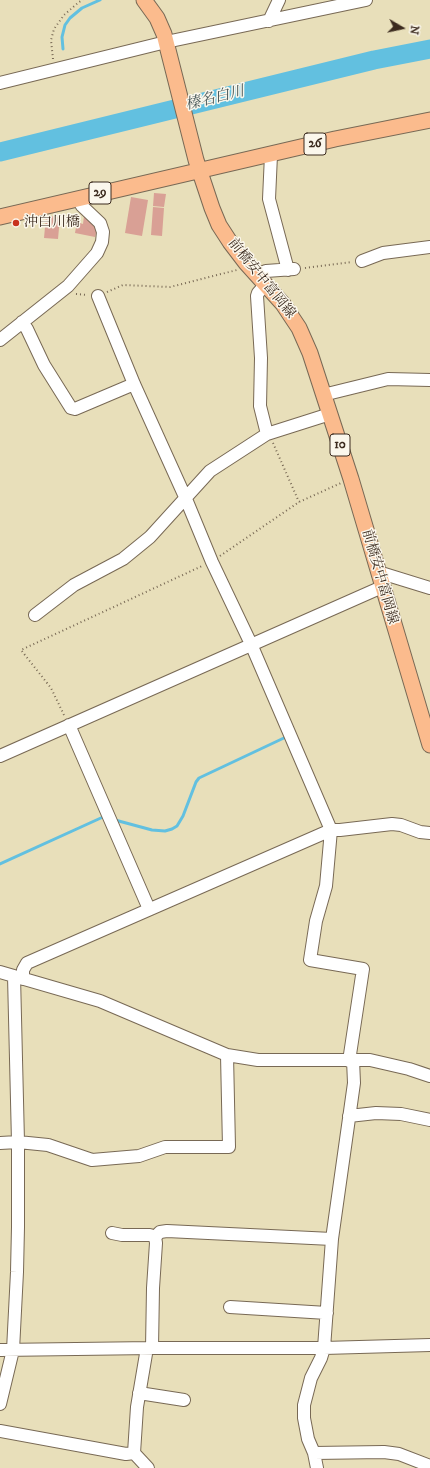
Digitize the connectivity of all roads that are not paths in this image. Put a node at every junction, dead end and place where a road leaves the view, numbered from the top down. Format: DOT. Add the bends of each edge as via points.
graph roads {
  1 [pos="144,0"];
  2 [pos="279,0"];
  3 [pos="366,0"];
  4 [pos="269,21"];
  5 [pos="167,44"];
  6 [pos="0,83"];
  7 [pos="430,120"];
  8 [pos="271,155"];
  9 [pos="198,165"];
  10 [pos="78,199"];
  11 [pos="0,217"];
  12 [pos="430,247"];
  13 [pos="362,261"];
  14 [pos="261,280"];
  15 [pos="98,296"];
  16 [pos="22,322"];
  17 [pos="0,340"];
  18 [pos="430,380"];
  19 [pos="134,384"];
  20 [pos="323,394"];
  21 [pos="330,414"];
  22 [pos="267,434"];
  23 [pos="186,499"];
  24 [pos="378,572"];
  25 [pos="382,587"];
  26 [pos="430,588"];
  27 [pos="35,615"];
  28 [pos="251,644"];
  29 [pos="69,725"];
  30 [pos="430,745"];
  31 [pos="0,756"];
  32 [pos="331,830"];
  33 [pos="430,833"];
  34 [pos="149,909"];
  35 [pos="0,972"];
  36 [pos="19,977"];
  37 [pos="227,1055"];
  38 [pos="351,1060"];
  39 [pos="430,1076"];
  40 [pos="349,1116"];
  41 [pos="430,1120"];
  42 [pos="18,1142"];
  43 [pos="0,1143"];
  44 [pos="112,1233"];
  45 [pos="154,1237"];
  46 [pos="332,1239"];
  47 [pos="230,1307"];
  48 [pos="326,1313"];
  49 [pos="430,1345"];
  50 [pos="149,1348"];
  51 [pos="324,1348"];
  52 [pos="0,1350"];
  53 [pos="13,1350"];
  54 [pos="139,1393"];
  55 [pos="184,1400"];
  56 [pos="0,1404"];
  57 [pos="0,1431"];
  58 [pos="134,1453"];
  59 [pos="314,1453"];
  60 [pos="430,1466"];
  61 [pos="148,1468"];
  62 [pos="317,1468"];
  1 -- 5 [label="main road, 前橋安中富岡線 / 10" via="157,18"];
  2 -- 4 [label="street"];
  3 -- 4 [label="street"];
  4 -- 5 [label="street"];
  5 -- 6 [label="street"];
  5 -- 9 [label="main road, 前橋安中富岡線 / 10"];
  7 -- 8 [label="main road, 26"];
  8 -- 9 [label="main road, 26"];
  8 -- 14 [label="street" via="269,199 291,270 266,271"];
  9 -- 10 [label="main road, 29"];
  9 -- 14 [label="main road, 前橋安中富岡線 / 10" via="219,225"];
  10 -- 11 [label="main road, 29"];
  10 -- 16 [label="street" via="100,223 103,232 97,253 68,286"];
  12 -- 13 [label="street" via="383,253"];
  14 -- 20 [label="main road, 前橋安中富岡線 / 10" via="283,304 299,328"];
  14 -- 22 [label="street" via="257,296 261,358 260,406"];
  15 -- 19 [label="street"];
  16 -- 17 [label="street"];
  16 -- 19 [label="street" via="44,365 71,408 75,409"];
  18 -- 20 [label="street" via="388,379"];
  19 -- 23 [label="street"];
  20 -- 21 [label="main road, 前橋安中富岡線 / 10"];
  21 -- 22 [label="street"];
  21 -- 24 [label="main road, 前橋安中富岡線 / 10"];
  22 -- 23 [label="street" via="210,470"];
  23 -- 27 [label="street" via="150,537 123,559 74,585"];
  23 -- 28 [label="street" via="212,562"];
  24 -- 25 [label="main road, 前橋安中富岡線 / 10"];
  24 -- 26 [label="street"];
  25 -- 28 [label="street"];
  25 -- 30 [label="main road, 前橋安中富岡線 / 10"];
  28 -- 29 [label="street"];
  28 -- 32 [label="street"];
  29 -- 31 [label="street"];
  29 -- 34 [label="street"];
  32 -- 33 [label="street" via="392,824"];
  32 -- 34 [label="street"];
  32 -- 38 [label="street" via="326,886 316,921 310,960 363,970"];
  34 -- 36 [label="street" via="27,962"];
  35 -- 36 [label="street"];
  36 -- 37 [label="street" via="100,1001"];
  36 -- 42 [label="street"];
  37 -- 38 [label="street" via="258,1060"];
  37 -- 42 [label="street" via="229,1146 165,1147 139,1156 92,1160 48,1145"];
  38 -- 39 [label="street" via="370,1060"];
  38 -- 40 [label="street" via="354,1083"];
  40 -- 41 [label="street" via="401,1114"];
  40 -- 46 [label="street"];
  42 -- 43 [label="street"];
  42 -- 53 [label="street" via="18,1227"];
  44 -- 45 [label="street"];
  45 -- 46 [label="street" via="160,1232 167,1231"];
  45 -- 50 [label="street" via="156,1242"];
  46 -- 48 [label="street"];
  47 -- 48 [label="street"];
  48 -- 51 [label="street"];
  49 -- 51 [label="street"];
  50 -- 51 [label="street"];
  50 -- 53 [label="street"];
  50 -- 54 [label="street"];
  51 -- 59 [label="street" via="311,1378 304,1404 308,1440"];
  52 -- 53 [label="street"];
  53 -- 56 [label="street"];
  54 -- 55 [label="street"];
  54 -- 58 [label="street"];
  57 -- 58 [label="street" via="126,1454"];
  58 -- 61 [label="street"];
  59 -- 60 [label="street" via="384,1452 398,1454"];
  59 -- 62 [label="street"];
}
